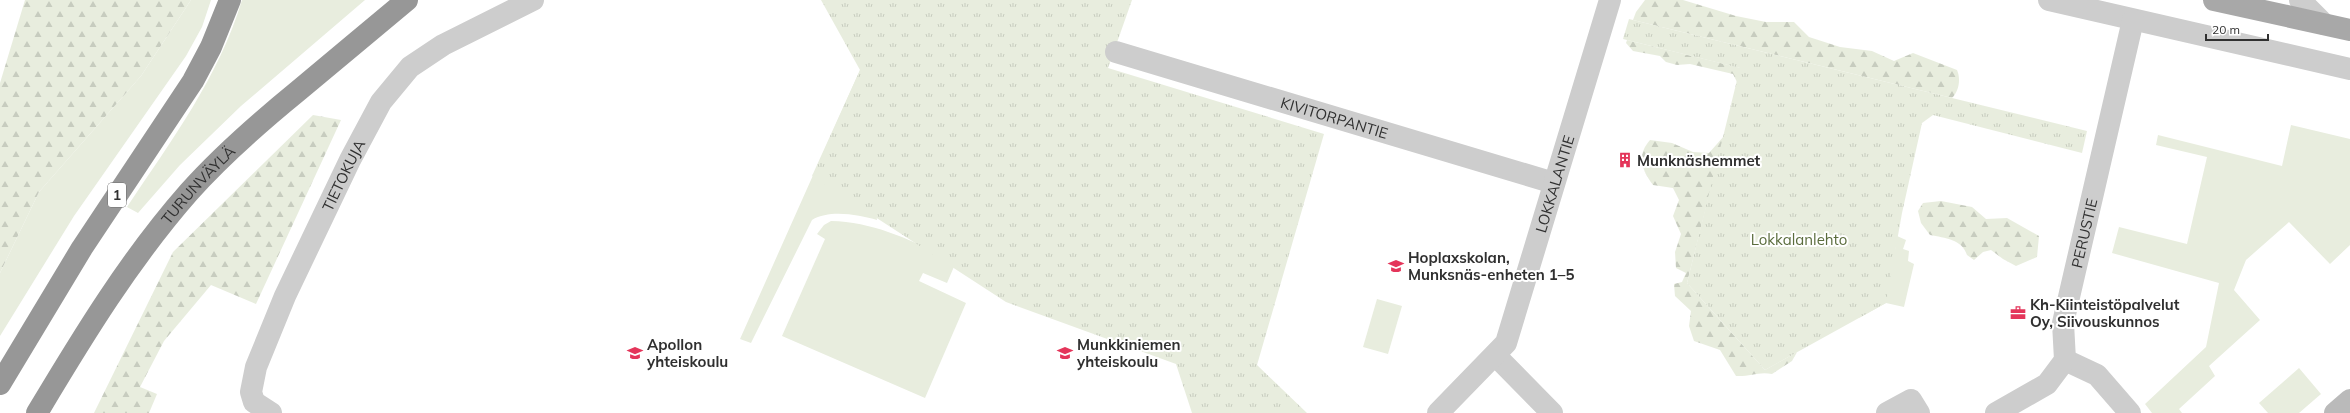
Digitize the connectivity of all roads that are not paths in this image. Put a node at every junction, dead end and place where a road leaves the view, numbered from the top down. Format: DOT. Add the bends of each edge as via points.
graph roads {
  1 [pos="230,0"];
  2 [pos="407,0"];
  3 [pos="533,0"];
  4 [pos="1610,0"];
  5 [pos="2049,0"];
  6 [pos="2214,0"];
  7 [pos="2300,0"];
  8 [pos="2133,20"];
  9 [pos="2324,24"];
  10 [pos="2350,30"];
  11 [pos="1116,52"];
  12 [pos="2350,69"];
  13 [pos="1554,183"];
  14 [pos="1495,355"];
  15 [pos="2065,360"];
  16 [pos="0,384"];
  17 [pos="2350,400"];
  18 [pos="37,413"];
  19 [pos="271,413"];
  20 [pos="1438,413"];
  21 [pos="1552,413"];
  22 [pos="1887,413"];
  23 [pos="1919,413"];
  24 [pos="1996,413"];
  25 [pos="2130,413"];
  26 [pos="2335,413"];
  1 -- 16 [label="highway, 1" via="211,47 193,81 86,242"];
  2 -- 18 [label="highway, TURUNVÄYLÄ" via="251,131 190,191 150,239 119,283 75,349"];
  3 -- 19 [label="street, TIETOKUJA" via="443,45 410,67 381,102 350,160 285,296 256,367 251,392 254,402"];
  4 -- 13 [label="street, LOKKALANTIE"];
  5 -- 8 [label="street"];
  6 -- 9 [label="main road"];
  7 -- 9 [label="street"];
  8 -- 12 [label="street"];
  8 -- 15 [label="street, PERUSTIE" via="2063,323"];
  9 -- 10 [label="main road"];
  11 -- 13 [label="street, KIVITORPANTIE"];
  13 -- 14 [label="street, LOKKALANTIE" via="1506,343"];
  14 -- 20 [label="street, LOKKALANTIE"];
  14 -- 21 [label="street"];
  15 -- 24 [label="street" via="2047,384"];
  15 -- 25 [label="street" via="2098,375"];
  17 -- 26 [label="street"];
  22 -- 23 [label="street" via="1911,400"];
}
